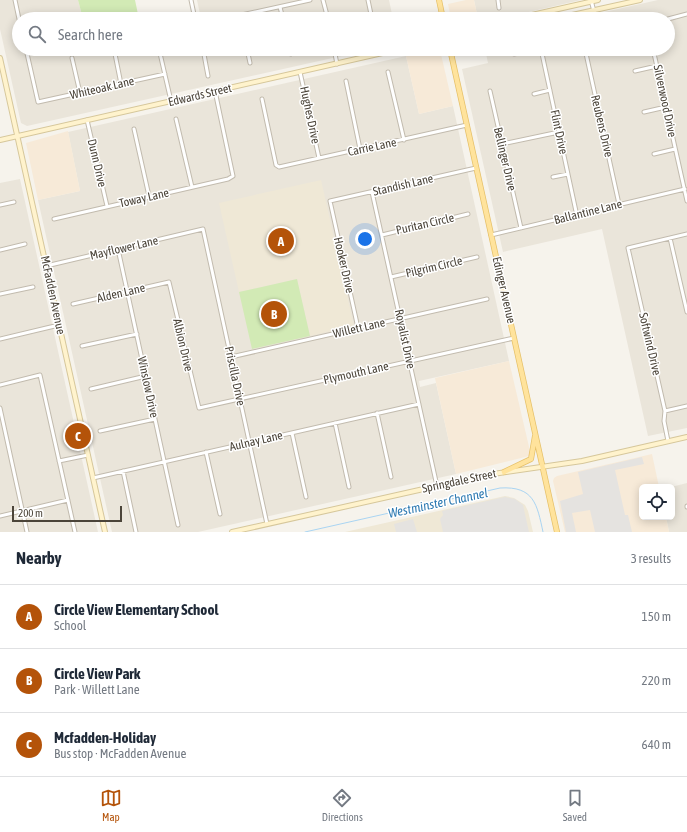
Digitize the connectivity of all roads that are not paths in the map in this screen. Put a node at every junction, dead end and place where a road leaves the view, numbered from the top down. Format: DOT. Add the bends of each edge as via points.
graph roads {
  1 [pos="15,0"];
  2 [pos="191,0"];
  3 [pos="310,0"];
  4 [pos="323,0"];
  5 [pos="368,0"];
  6 [pos="439,0"];
  7 [pos="498,0"];
  8 [pos="598,0"];
  9 [pos="640,0"];
  10 [pos="591,1"];
  11 [pos="280,7"];
  12 [pos="499,8"];
  13 [pos="594,10"];
  14 [pos="18,12"];
  15 [pos="194,12"];
  16 [pos="260,12"];
  17 [pos="281,12"];
  18 [pos="326,12"];
  19 [pos="371,12"];
  20 [pos="442,12"];
  21 [pos="544,12"];
  22 [pos="585,12"];
  23 [pos="687,14"];
  24 [pos="675,17"];
  25 [pos="28,56"];
  26 [pos="115,56"];
  27 [pos="161,56"];
  28 [pos="204,56"];
  29 [pos="248,56"];
  30 [pos="335,56"];
  31 [pos="371,56"];
  32 [pos="452,56"];
  33 [pos="543,56"];
  34 [pos="587,56"];
  35 [pos="655,56"];
  36 [pos="0,58"];
  37 [pos="72,58"];
  38 [pos="250,63"];
  39 [pos="337,64"];
  40 [pos="657,66"];
  41 [pos="635,71"];
  42 [pos="300,72"];
  43 [pos="388,72"];
  44 [pos="165,74"];
  45 [pos="208,76"];
  46 [pos="346,81"];
  47 [pos="121,84"];
  48 [pos="550,90"];
  49 [pos="215,91"];
  50 [pos="490,91"];
  51 [pos="80,93"];
  52 [pos="534,94"];
  53 [pos="262,99"];
  54 [pos="171,101"];
  55 [pos="666,107"];
  56 [pos="644,112"];
  57 [pos="176,119"];
  58 [pos="87,120"];
  59 [pos="467,125"];
  60 [pos="134,129"];
  61 [pos="559,132"];
  62 [pos="17,136"];
  63 [pos="0,140"];
  64 [pos="404,140"];
  65 [pos="502,144"];
  66 [pos="360,149"];
  67 [pos="676,149"];
  68 [pos="654,154"];
  69 [pos="319,158"];
  70 [pos="476,168"];
  71 [pos="568,174"];
  72 [pos="553,178"];
  73 [pos="192,187"];
  74 [pos="684,189"];
  75 [pos="372,192"];
  76 [pos="149,196"];
  77 [pos="330,201"];
  78 [pos="687,201"];
  79 [pos="14,202"];
  80 [pos="619,204"];
  81 [pos="0,205"];
  82 [pos="107,206"];
  83 [pos="468,214"];
  84 [pos="577,216"];
  85 [pos="54,219"];
  86 [pos="521,228"];
  87 [pos="202,229"];
  88 [pos="687,234"];
  89 [pos="382,235"];
  90 [pos="491,235"];
  91 [pos="670,238"];
  92 [pos="25,244"];
  93 [pos="118,249"];
  94 [pos="0,250"];
  95 [pos="477,257"];
  96 [pos="46,266"];
  97 [pos="391,277"];
  98 [pos="169,282"];
  99 [pos="33,287"];
  100 [pos="127,291"];
  101 [pos="0,294"];
  102 [pos="487,299"];
  103 [pos="73,304"];
  104 [pos="687,312"];
  105 [pos="400,319"];
  106 [pos="59,325"];
  107 [pos="358,328"];
  108 [pos="137,334"];
  109 [pos="514,338"];
  110 [pos="0,339"];
  111 [pos="82,346"];
  112 [pos="231,357"];
  113 [pos="410,362"];
  114 [pos="146,376"];
  115 [pos="0,385"];
  116 [pos="91,389"];
  117 [pos="240,399"];
  118 [pos="419,404"];
  119 [pos="687,406"];
  120 [pos="0,408"];
  121 [pos="198,408"];
  122 [pos="665,411"];
  123 [pos="377,413"];
  124 [pos="155,419"];
  125 [pos="335,423"];
  126 [pos="100,431"];
  127 [pos="292,433"];
  128 [pos="535,433"];
  129 [pos="687,437"];
  130 [pos="668,441"];
  131 [pos="249,442"];
  132 [pos="206,452"];
  133 [pos="88,455"];
  134 [pos="59,461"];
  135 [pos="164,462"];
  136 [pos="543,468"];
  137 [pos="123,471"];
  138 [pos="504,472"];
  139 [pos="391,477"];
  140 [pos="93,478"];
  141 [pos="438,486"];
  142 [pos="349,487"];
  143 [pos="306,497"];
  144 [pos="68,500"];
  145 [pos="22,511"];
  146 [pos="220,514"];
  147 [pos="0,516"];
  148 [pos="267,524"];
  149 [pos="178,525"];
  150 [pos="27,532"];
  151 [pos="75,532"];
  152 [pos="105,532"];
  153 [pos="136,532"];
  154 [pos="232,532"];
  155 [pos="557,532"];
  1 -- 14 [label="street"];
  2 -- 15 [label="street"];
  3 -- 11 [label="street"];
  4 -- 18 [label="street"];
  5 -- 19 [label="street"];
  6 -- 20 [label="main road"];
  7 -- 12 [label="street"];
  8 -- 10 [label="street"];
  9 -- 13 [label="street"];
  10 -- 13 [label="street"];
  10 -- 21 [label="street"];
  11 -- 16 [label="street"];
  11 -- 17 [label="street"];
  13 -- 22 [label="street"];
  23 -- 24 [label="street"];
  25 -- 51 [label="street, Whiteoak Lane" via="38,102"];
  26 -- 47 [label="street"];
  27 -- 44 [label="street"];
  28 -- 45 [label="street"];
  29 -- 38 [label="street"];
  30 -- 39 [label="street"];
  31 -- 39 [label="street, Edwards Street"];
  32 -- 59 [label="main road, Edinger Avenue"];
  33 -- 48 [label="street, Flint Drive"];
  34 -- 80 [label="street, Reubens Drive"];
  35 -- 40 [label="street, Silverwood Drive"];
  36 -- 62 [label="street, McFadden Avenue"];
  37 -- 51 [label="street"];
  39 -- 42 [label="street, Edwards Street"];
  40 -- 41 [label="street"];
  40 -- 55 [label="street, Silverwood Drive"];
  42 -- 49 [label="street, Edwards Street"];
  42 -- 69 [label="street, Hughes Drive"];
  43 -- 64 [label="street"];
  44 -- 47 [label="street, Whiteoak Lane"];
  44 -- 54 [label="street"];
  46 -- 66 [label="street"];
  47 -- 51 [label="street, Whiteoak Lane"];
  48 -- 52 [label="street"];
  48 -- 61 [label="street, Flint Drive"];
  49 -- 54 [label="street, Edwards Street"];
  49 -- 73 [label="street, Toway Lane" via="233,176"];
  50 -- 65 [label="street, Bellinger Drive"];
  53 -- 69 [label="street, Carrie Lane" via="277,167"];
  54 -- 58 [label="street, Edwards Street"];
  55 -- 56 [label="street"];
  55 -- 67 [label="street, Silverwood Drive"];
  57 -- 73 [label="street"];
  58 -- 62 [label="street, Edwards Street"];
  58 -- 82 [label="street, Dunn Drive"];
  59 -- 64 [label="street, Carrie Lane"];
  59 -- 70 [label="main road, Edinger Avenue"];
  60 -- 76 [label="street"];
  61 -- 65 [label="street"];
  61 -- 71 [label="street, Flint Drive"];
  62 -- 63 [label="street, Edwards Street"];
  62 -- 96 [label="street, McFadden Avenue"];
  64 -- 66 [label="street, Carrie Lane"];
  65 -- 86 [label="street, Bellinger Drive"];
  66 -- 69 [label="street, Carrie Lane"];
  67 -- 68 [label="street"];
  67 -- 74 [label="street, Silverwood Drive"];
  70 -- 75 [label="street, Standish Lane"];
  70 -- 90 [label="main road, Edinger Avenue"];
  71 -- 72 [label="street"];
  71 -- 84 [label="street, Flint Drive"];
  73 -- 76 [label="street, Toway Lane"];
  74 -- 78 [label="street, Silverwood Drive"];
  74 -- 80 [label="street, Ballantine Lane"];
  75 -- 77 [label="street, Standish Lane"];
  75 -- 89 [label="street, Royalist Drive"];
  76 -- 82 [label="street, Toway Lane"];
  77 -- 107 [label="street, Hooker Drive"];
  79 -- 81 [label="street"];
  80 -- 84 [label="street, Ballantine Lane"];
  82 -- 85 [label="street, Toway Lane"];
  83 -- 89 [label="street, Puritan Circle"];
  84 -- 86 [label="street, Ballantine Lane"];
  86 -- 90 [label="street, Ballantine Lane"];
  87 -- 93 [label="street, Mayflower Lane"];
  87 -- 112 [label="street, Priscilla Drive"];
  88 -- 91 [label="street"];
  89 -- 97 [label="street, Royalist Drive"];
  90 -- 109 [label="main road, Edinger Avenue"];
  91 -- 104 [label="street"];
  91 -- 122 [label="street, Softwind Drive" via="628,248"];
  92 -- 94 [label="street"];
  93 -- 96 [label="street, Mayflower Lane"];
  93 -- 100 [label="street, Winslow Drive"];
  95 -- 97 [label="street, Pilgrim Circle"];
  96 -- 106 [label="street, McFadden Avenue"];
  97 -- 105 [label="street, Royalist Drive"];
  98 -- 100 [label="street, Alden Lane"];
  98 -- 121 [label="street, Albion Drive"];
  99 -- 101 [label="street"];
  100 -- 103 [label="street, Alden Lane"];
  100 -- 108 [label="street, Winslow Drive"];
  102 -- 105 [label="street, Willett Lane"];
  105 -- 107 [label="street, Willett Lane"];
  105 -- 113 [label="street, Royalist Drive"];
  106 -- 110 [label="street"];
  106 -- 133 [label="street, McFadden Avenue"];
  107 -- 112 [label="street, Willett Lane"];
  108 -- 111 [label="street"];
  108 -- 114 [label="street, Winslow Drive"];
  109 -- 113 [label="street, Plymouth Lane"];
  109 -- 128 [label="main road, Edinger Avenue"];
  112 -- 117 [label="street, Priscilla Drive"];
  113 -- 117 [label="street, Plymouth Lane"];
  113 -- 118 [label="street, Royalist Drive"];
  114 -- 116 [label="street"];
  114 -- 124 [label="street, Winslow Drive"];
  115 -- 134 [label="street" via="40,374"];
  117 -- 121 [label="street, Plymouth Lane"];
  117 -- 131 [label="street, Priscilla Drive"];
  118 -- 123 [label="street, Aulnay Lane"];
  118 -- 141 [label="street, Royalist Drive"];
  119 -- 122 [label="street"];
  120 -- 145 [label="street"];
  122 -- 130 [label="street, Softwind Drive"];
  123 -- 125 [label="street, Aulnay Lane"];
  123 -- 139 [label="street"];
  124 -- 126 [label="street"];
  124 -- 135 [label="street, Winslow Drive"];
  125 -- 127 [label="street, Aulnay Lane"];
  125 -- 142 [label="street"];
  127 -- 131 [label="street, Aulnay Lane"];
  127 -- 143 [label="street"];
  128 -- 136 [label="main road, Edinger Avenue"];
  128 -- 138 [label="main road" via="531,459"];
  129 -- 130 [label="street, Springdale Street"];
  130 -- 136 [label="street, Springdale Street"];
  131 -- 132 [label="street, Aulnay Lane"];
  131 -- 148 [label="street, Priscilla Drive"];
  132 -- 135 [label="street, Aulnay Lane"];
  132 -- 146 [label="street"];
  133 -- 134 [label="street"];
  133 -- 140 [label="street, McFadden Avenue"];
  134 -- 144 [label="street"];
  135 -- 137 [label="street, Aulnay Lane"];
  135 -- 149 [label="street, Winslow Drive"];
  136 -- 138 [label="street, Springdale Street"];
  136 -- 155 [label="main road, Edinger Avenue"];
  137 -- 140 [label="street, Aulnay Lane"];
  137 -- 153 [label="street"];
  138 -- 141 [label="street, Springdale Street"];
  140 -- 152 [label="street, McFadden Avenue"];
  141 -- 148 [label="street, Springdale Street"];
  144 -- 145 [label="street"];
  144 -- 151 [label="street"];
  145 -- 147 [label="street"];
  145 -- 150 [label="street"];
  148 -- 154 [label="street, Springdale Street"];
}
